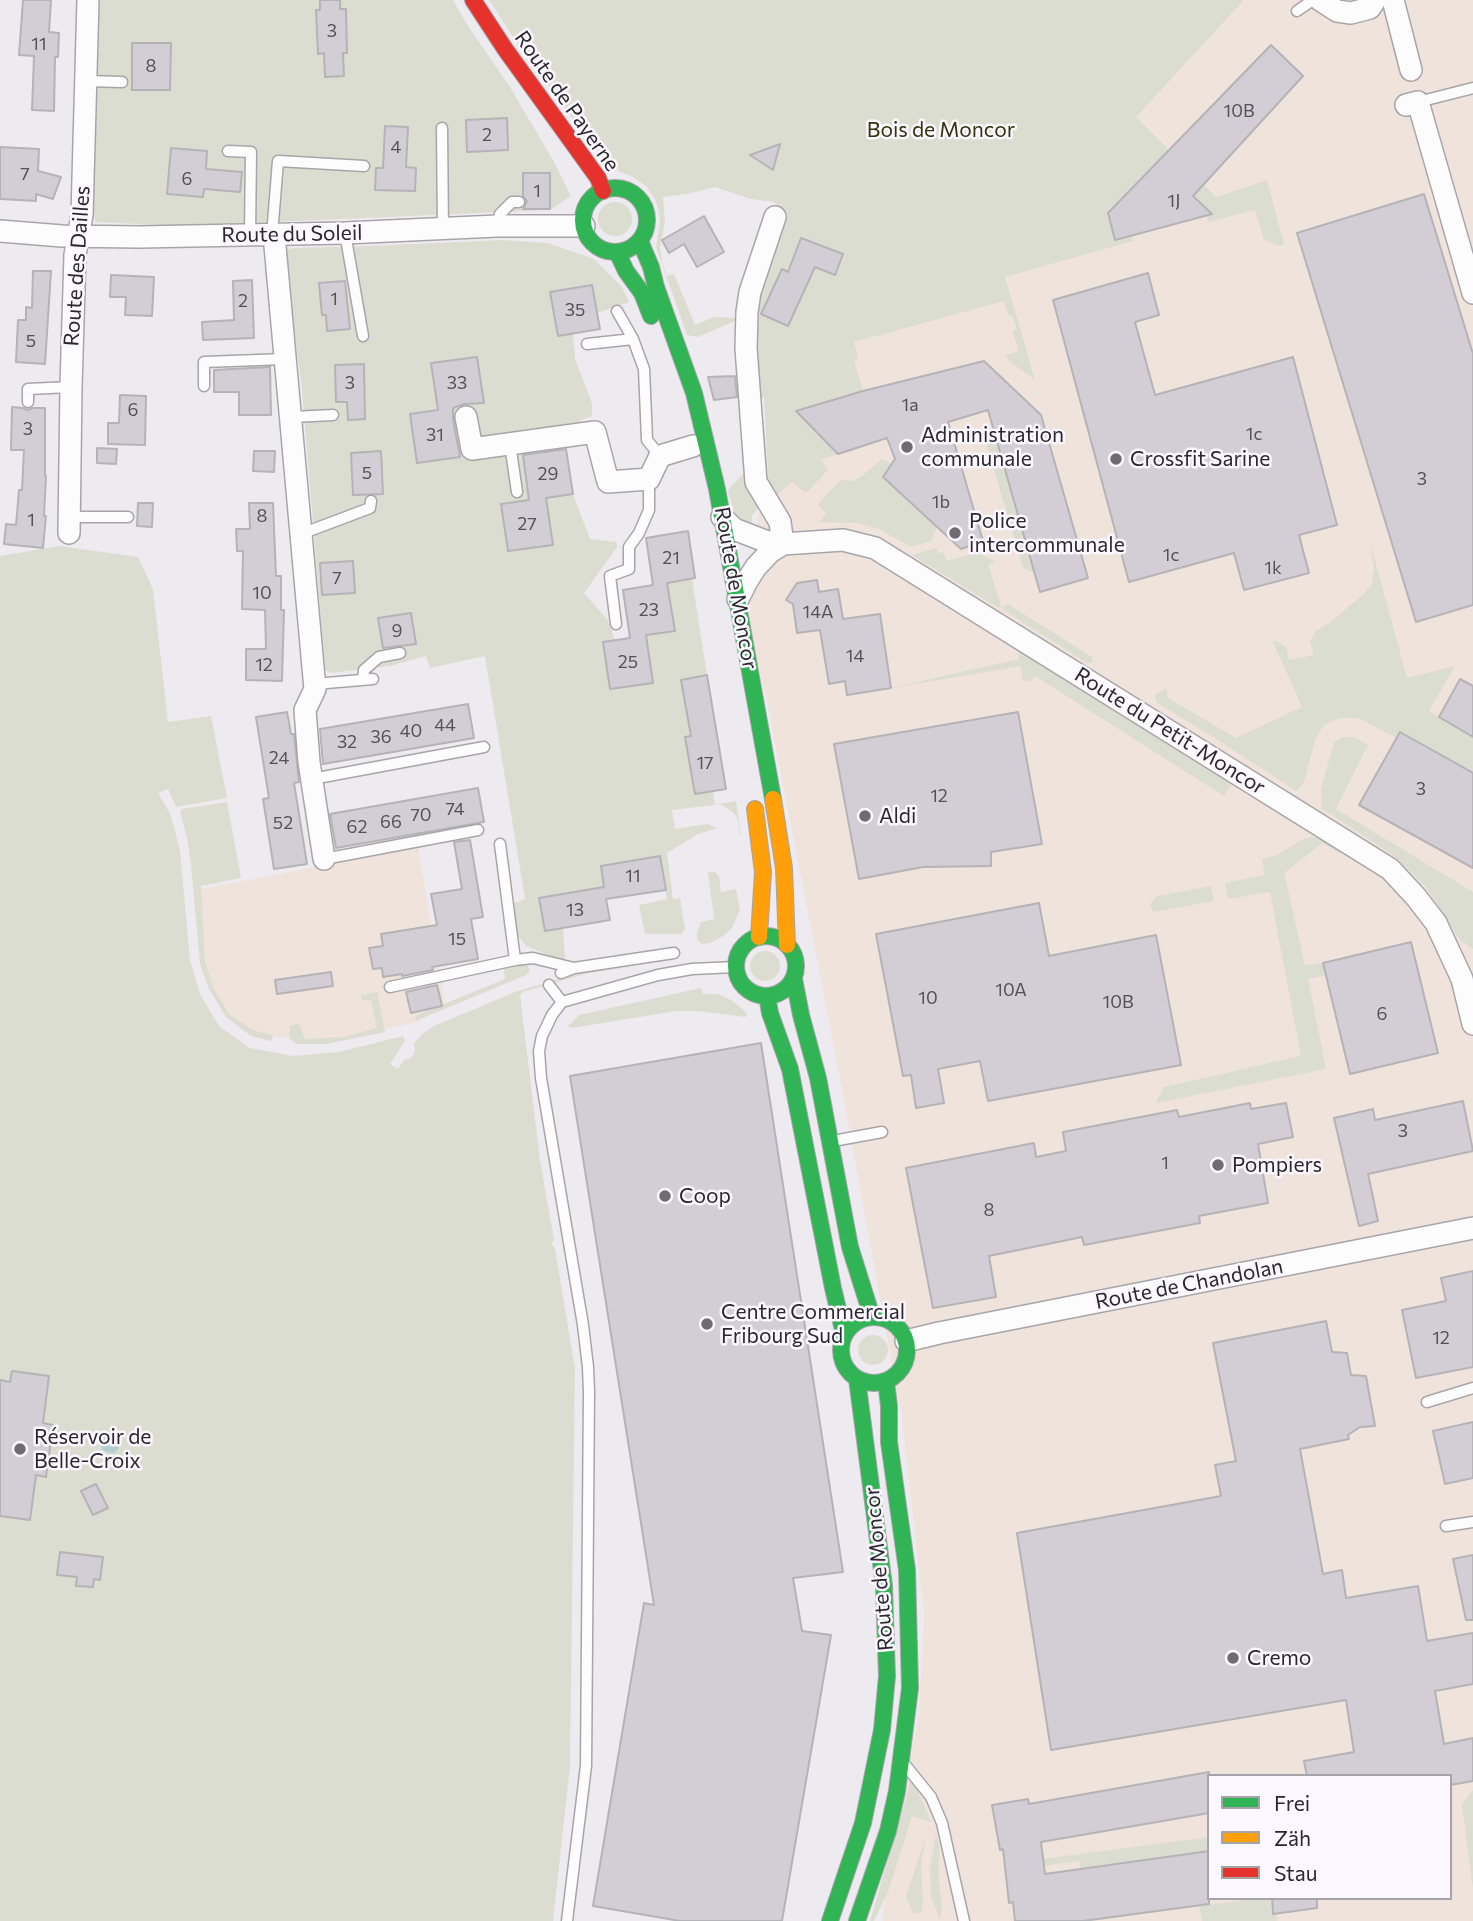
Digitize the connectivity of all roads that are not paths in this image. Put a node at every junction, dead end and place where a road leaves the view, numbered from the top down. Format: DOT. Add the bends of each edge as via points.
graph roads {
  1 [pos="88,0"];
  2 [pos="473,0"];
  3 [pos="1313,0"];
  4 [pos="1320,0"];
  5 [pos="1375,0"];
  6 [pos="1392,0"];
  7 [pos="1297,11"];
  8 [pos="1411,71"];
  9 [pos="86,81"];
  10 [pos="122,82"];
  11 [pos="1473,88"];
  12 [pos="1412,103"];
  13 [pos="442,128"];
  14 [pos="228,151"];
  15 [pos="364,166"];
  16 [pos="603,191"];
  17 [pos="519,202"];
  18 [pos="775,216"];
  19 [pos="497,226"];
  20 [pos="584,226"];
  21 [pos="443,230"];
  22 [pos="0,231"];
  23 [pos="345,233"];
  24 [pos="250,235"];
  25 [pos="273,235"];
  26 [pos="79,237"];
  27 [pos="640,241"];
  28 [pos="617,252"];
  29 [pos="1473,293"];
  30 [pos="617,311"];
  31 [pos="363,336"];
  32 [pos="633,339"];
  33 [pos="587,344"];
  34 [pos="286,359"];
  35 [pos="204,386"];
  36 [pos="71,387"];
  37 [pos="28,402"];
  38 [pos="333,415"];
  39 [pos="292,416"];
  40 [pos="466,417"];
  41 [pos="510,444"];
  42 [pos="693,446"];
  43 [pos="660,456"];
  44 [pos="649,479"];
  45 [pos="517,492"];
  46 [pos="370,501"];
  47 [pos="128,517"];
  48 [pos="722,517"];
  49 [pos="69,525"];
  50 [pos="302,534"];
  51 [pos="783,544"];
  52 [pos="738,599"];
  53 [pos="616,624"];
  54 [pos="400,653"];
  55 [pos="732,660"];
  56 [pos="315,684"];
  57 [pos="484,747"];
  58 [pos="312,779"];
  59 [pos="752,792"];
  60 [pos="478,830"];
  61 [pos="500,844"];
  62 [pos="324,859"];
  63 [pos="759,937"];
  64 [pos="787,945"];
  65 [pos="674,953"];
  66 [pos="515,960"];
  67 [pos="736,967"];
  68 [pos="574,968"];
  69 [pos="561,973"];
  70 [pos="1467,976"];
  71 [pos="794,979"];
  72 [pos="549,985"];
  73 [pos="390,987"];
  74 [pos="767,996"];
  75 [pos="562,1002"];
  76 [pos="1473,1024"];
  77 [pos="882,1132"];
  78 [pos="830,1141"];
  79 [pos="1473,1228"];
  80 [pos="872,1317"];
  81 [pos="844,1334"];
  82 [pos="906,1341"];
  83 [pos="857,1379"];
  84 [pos="886,1381"];
  85 [pos="1473,1388"];
  86 [pos="1427,1402"];
  87 [pos="1473,1522"];
  88 [pos="1446,1526"];
  89 [pos="901,1760"];
  90 [pos="567,1921"];
  91 [pos="830,1921"];
  92 [pos="857,1921"];
  93 [pos="964,1921"];
  1 -- 9 [label="street, Route des Dailles"];
  2 -- 16 [label="main road, Route de Payerne" via="572,139"];
  3 -- 7 [label="lane"];
  4 -- 5 [label="street" via="1337,11 1351,13 1370,8"];
  6 -- 8 [label="street"];
  9 -- 10 [label="lane"];
  9 -- 26 [label="street, Route des Dailles"];
  11 -- 12 [label="lane"];
  12 -- 29 [label="street"];
  13 -- 21 [label="lane"];
  14 -- 24 [label="lane" via="251,152"];
  15 -- 25 [label="lane" via="278,161"];
  16 -- 20 [label="main road" via="587,205"];
  16 -- 27 [label="main road" via="619,189 640,200 647,223"];
  17 -- 19 [label="lane" via="512,202 499,214"];
  18 -- 51 [label="street" via="750,292 746,348 756,482 780,522"];
  19 -- 20 [label="street, Route du Soleil"];
  19 -- 21 [label="street, Route du Soleil"];
  20 -- 28 [label="main road" via="598,247"];
  21 -- 23 [label="street, Route du Soleil"];
  22 -- 26 [label="street, Route du Soleil"];
  23 -- 25 [label="street, Route du Soleil"];
  23 -- 31 [label="lane"];
  24 -- 25 [label="street, Route du Soleil"];
  24 -- 26 [label="street, Route du Soleil"];
  25 -- 34 [label="street"];
  26 -- 36 [label="street, Route des Dailles"];
  27 -- 28 [label="main road"];
  27 -- 48 [label="main road, Route de Moncor" via="694,393"];
  28 -- 42 [label="main road, Route de Moncor" via="655,325"];
  30 -- 32 [label="lane"];
  32 -- 33 [label="lane"];
  32 -- 43 [label="lane" via="644,369 647,440"];
  34 -- 35 [label="lane" via="204,362"];
  34 -- 39 [label="street"];
  36 -- 37 [label="lane" via="28,388"];
  36 -- 49 [label="street, Route des Dailles"];
  38 -- 39 [label="lane"];
  39 -- 50 [label="street"];
  40 -- 41 [label="street" via="472,449"];
  41 -- 44 [label="street" via="595,432 608,482"];
  41 -- 45 [label="lane"];
  42 -- 43 [label="street"];
  42 -- 55 [label="main road, Route de Moncor"];
  43 -- 44 [label="street"];
  44 -- 53 [label="lane" via="649,510 629,547 629,569 610,576"];
  46 -- 50 [label="lane" via="370,508"];
  47 -- 49 [label="lane"];
  48 -- 51 [label="street, Route du Petit-Moncor" via="743,533"];
  48 -- 52 [label="main road, Route de Moncor"];
  50 -- 56 [label="street"];
  51 -- 52 [label="street" via="756,568"];
  51 -- 70 [label="street, Route du Petit-Moncor" via="843,540 875,548 1390,869 1436,923"];
  52 -- 64 [label="main road, Route de Moncor" via="784,868"];
  54 -- 56 [label="lane" via="379,657 364,670 368,679"];
  56 -- 58 [label="street" via="305,710"];
  57 -- 58 [label="lane"];
  58 -- 62 [label="street"];
  59 -- 63 [label="main road" via="763,872"];
  60 -- 62 [label="lane"];
  61 -- 66 [label="lane"];
  63 -- 64 [label="main road" via="779,939"];
  63 -- 67 [label="main road" via="742,948"];
  64 -- 71 [label="main road" via="795,960"];
  65 -- 68 [label="lane"];
  66 -- 68 [label="lane" via="533,958"];
  66 -- 73 [label="lane"];
  67 -- 74 [label="main road" via="746,988"];
  67 -- 75 [label="lane" via="657,975"];
  68 -- 69 [label="lane"];
  70 -- 76 [label="street, Route du Petit-Moncor"];
  71 -- 74 [label="main road" via="784,990"];
  71 -- 78 [label="main road"];
  72 -- 75 [label="lane"];
  74 -- 81 [label="main road" via="790,1069"];
  75 -- 90 [label="lane" via="542,1036 541,1078 583,1325 589,1392 586,1766"];
  77 -- 78 [label="lane"];
  78 -- 80 [label="main road" via="850,1247"];
  79 -- 82 [label="street, Route de Chandolan"];
  80 -- 81 [label="main road" via="857,1321"];
  80 -- 82 [label="main road" via="890,1321"];
  81 -- 83 [label="main road" via="842,1359"];
  82 -- 84 [label="main road" via="903,1366"];
  83 -- 84 [label="main road"];
  83 -- 91 [label="main road, Route de Moncor" via="886,1600 887,1676 882,1730 863,1823"];
  84 -- 89 [label="main road, Route de Moncor" via="909,1608 910,1688"];
  85 -- 86 [label="lane"];
  87 -- 88 [label="lane"];
  89 -- 92 [label="main road, Route de Moncor" via="888,1831"];
  89 -- 93 [label="lane" via="931,1797 942,1823"];
}
